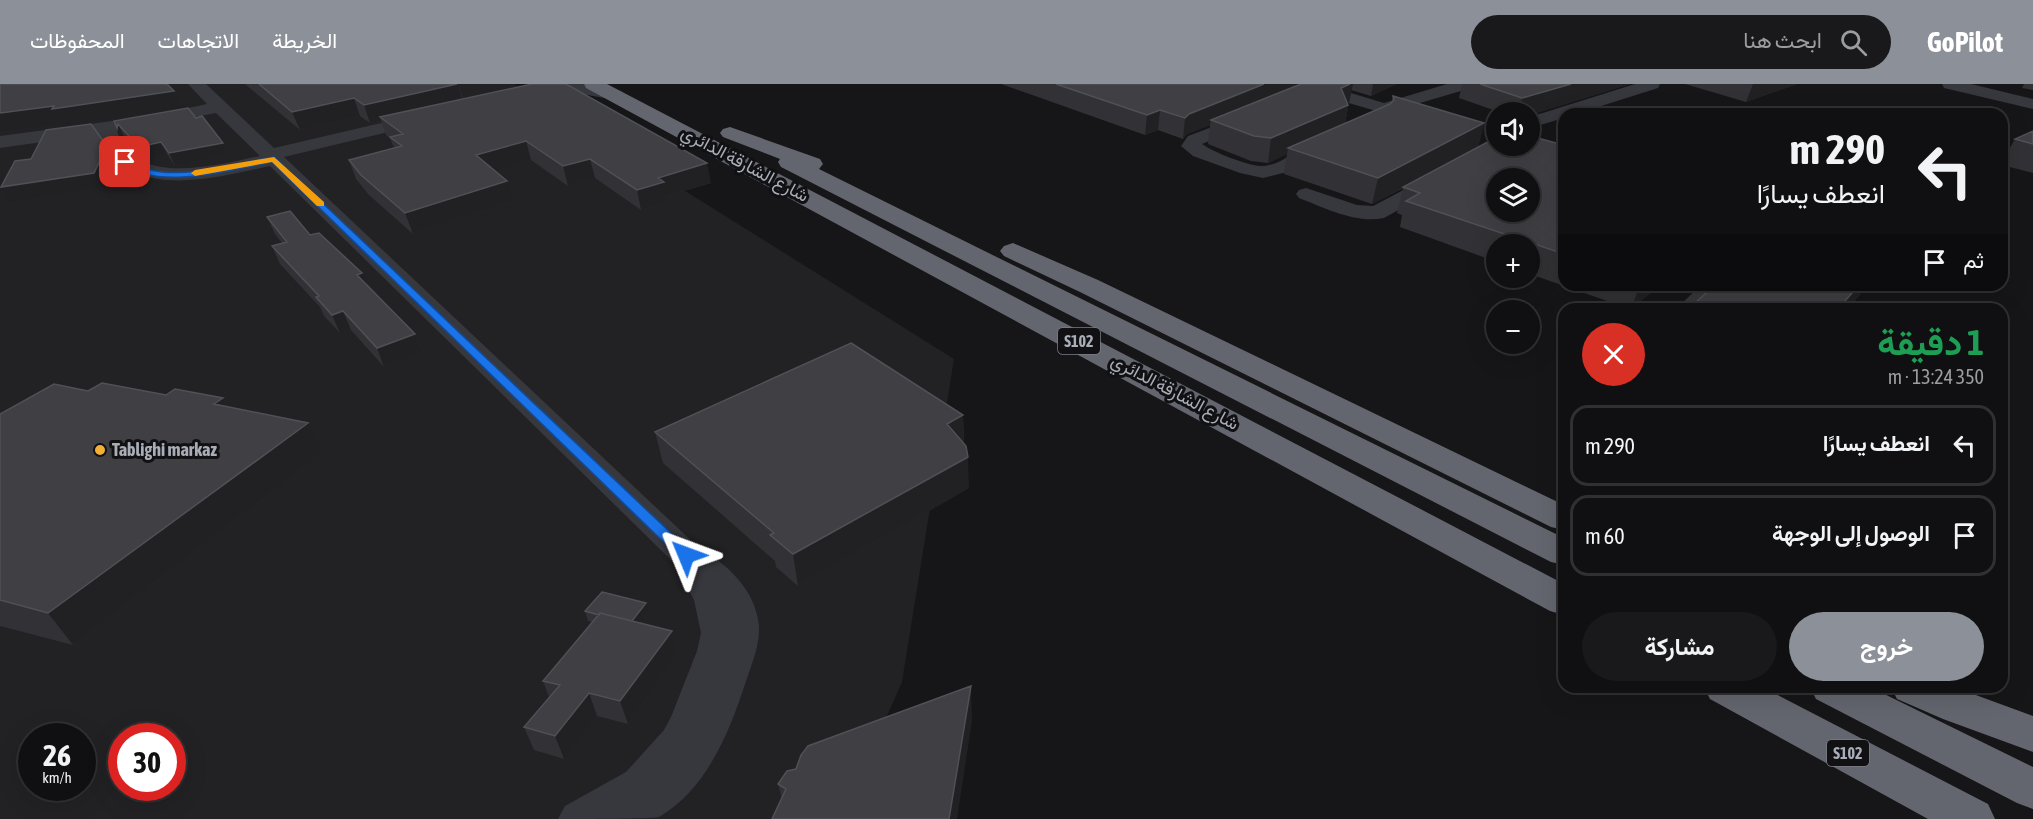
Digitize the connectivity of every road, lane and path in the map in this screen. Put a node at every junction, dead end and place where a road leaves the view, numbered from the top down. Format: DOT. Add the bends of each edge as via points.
graph roads {
  1 [pos="196,84"];
  2 [pos="1465,84"];
  3 [pos="1950,84"];
  4 [pos="1646,85"];
  5 [pos="1311,86"];
  6 [pos="1964,86"];
  7 [pos="614,88"];
  8 [pos="512,97"];
  9 [pos="1290,101"];
  10 [pos="2033,104"];
  11 [pos="220,107"];
  12 [pos="1576,108"];
  13 [pos="1391,110"];
  14 [pos="1261,113"];
  15 [pos="442,114"];
  16 [pos="1558,114"];
  17 [pos="1540,120"];
  18 [pos="1441,124"];
  19 [pos="106,127"];
  20 [pos="730,133"];
  21 [pos="1337,141"];
  22 [pos="0,142"];
  23 [pos="1486,146"];
  24 [pos="272,157"];
  25 [pos="1306,194"];
  26 [pos="1708,291"];
  27 [pos="1695,303"];
  28 [pos="1558,516"];
  29 [pos="1558,550"];
  30 [pos="1558,598"];
  31 [pos="715,683"];
  32 [pos="1736,693"];
  33 [pos="1843,693"];
  34 [pos="1926,693"];
  35 [pos="2033,734"];
  36 [pos="2033,789"];
  37 [pos="580,819"];
  38 [pos="620,819"];
  39 [pos="1971,819"];
  1 -- 11 [label="street"];
  2 -- 13 [label="street"];
  3 -- 6 [label="street"];
  4 -- 12 [label="street"];
  5 -- 9 [label="street"];
  5 -- 13 [label="street"];
  6 -- 10 [label="street"];
  7 -- 8 [label="street" via="566,86"];
  7 -- 20 [label="highway, شارع الشارقة الدائري / S102"];
  7 -- 30 [label="highway, شارع الشارقة الدائري / S102"];
  11 -- 19 [label="street"];
  11 -- 24 [label="street"];
  13 -- 18 [label="street"];
  14 -- 21 [label="street" via="1195,140 1191,146 1263,172"];
  15 -- 24 [label="street"];
  16 -- 17 [label="street"];
  19 -- 22 [label="street"];
  19 -- 24 [label="street" via="117,155 145,171 187,174"];
  20 -- 28 [label="highway" via="841,175 1035,261"];
  20 -- 29 [label="highway, شارع الشارقة الدائري / S102"];
  23 -- 25 [label="street" via="1376,213 1354,212"];
  24 -- 31 [label="street" via="686,555 717,616"];
  26 -- 27 [label="street"];
  31 -- 37 [label="street" via="678,742 641,784"];
  31 -- 38 [label="street" via="705,739 682,772 657,795"];
  32 -- 39 [label="highway, S102"];
  33 -- 36 [label="highway"];
  34 -- 35 [label="highway"];
}
